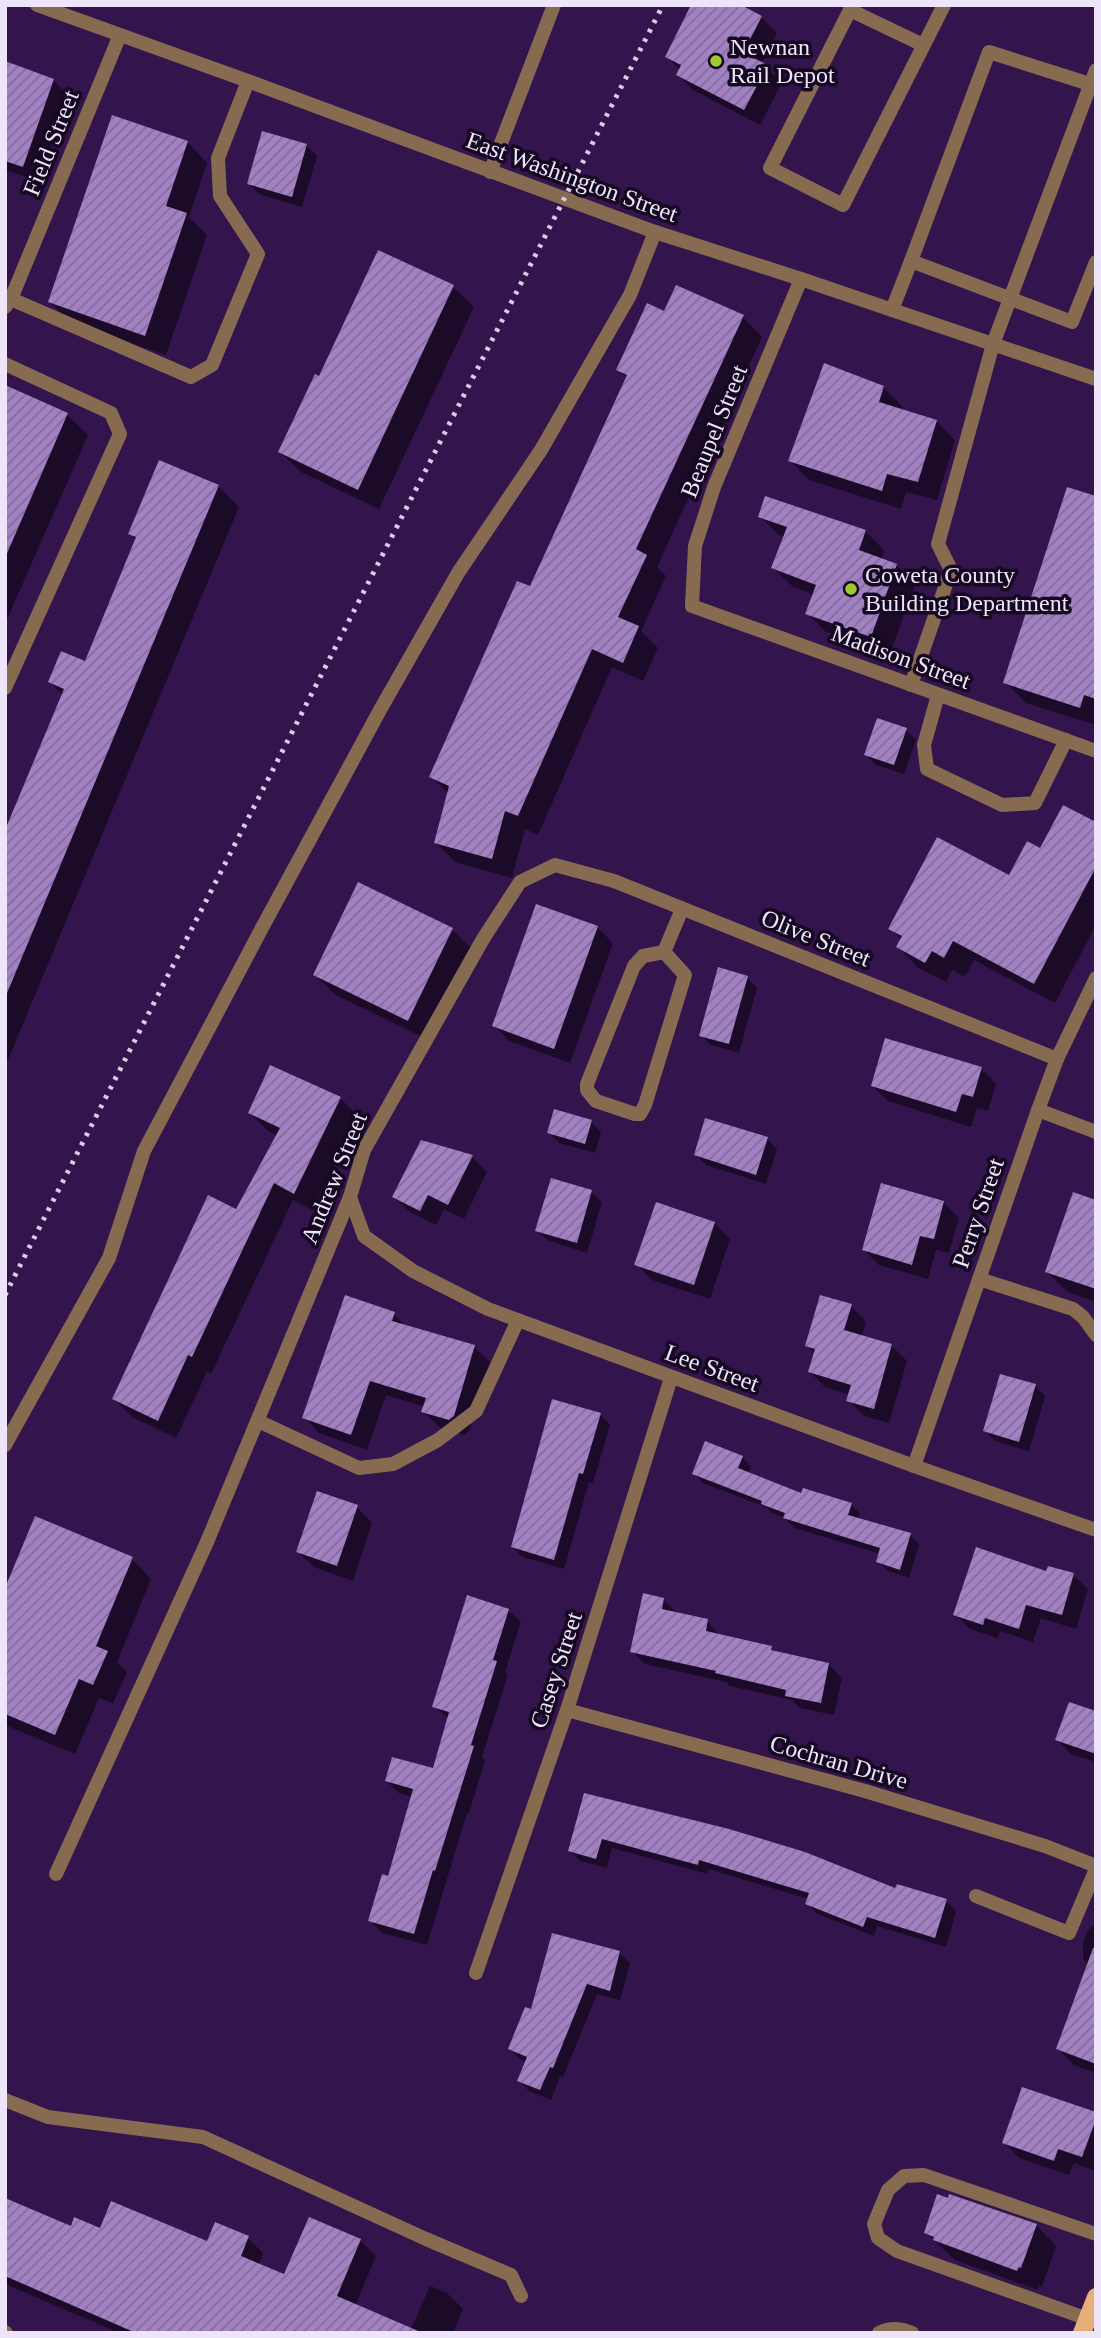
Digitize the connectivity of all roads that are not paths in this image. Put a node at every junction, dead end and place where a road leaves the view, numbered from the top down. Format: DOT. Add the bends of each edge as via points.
graph roads {
  1 [pos="37,5"];
  2 [pos="554,5"];
  3 [pos="944,5"];
  4 [pos="120,35"];
  5 [pos="923,46"];
  6 [pos="1094,80"];
  7 [pos="248,81"];
  8 [pos="490,172"];
  9 [pos="655,232"];
  10 [pos="911,261"];
  11 [pos="1096,262"];
  12 [pos="801,279"];
  13 [pos="1010,300"];
  14 [pos="8,303"];
  15 [pos="892,310"];
  16 [pos="993,344"];
  17 [pos="5,363"];
  18 [pos="1096,379"];
  19 [pos="692,606"];
  20 [pos="911,685"];
  21 [pos="5,688"];
  22 [pos="938,695"];
  23 [pos="1066,740"];
  24 [pos="1096,751"];
  25 [pos="555,865"];
  26 [pos="682,909"];
  27 [pos="664,952"];
  28 [pos="1096,978"];
  29 [pos="1057,1059"];
  30 [pos="1038,1110"];
  31 [pos="1096,1132"];
  32 [pos="351,1197"];
  33 [pos="979,1279"];
  34 [pos="518,1320"];
  35 [pos="1096,1335"];
  36 [pos="671,1378"];
  37 [pos="258,1421"];
  38 [pos="5,1445"];
  39 [pos="914,1466"];
  40 [pos="1096,1530"];
  41 [pos="568,1710"];
  42 [pos="1096,1868"];
  43 [pos="56,1874"];
  44 [pos="976,1896"];
  45 [pos="476,1973"];
  46 [pos="5,2100"];
  47 [pos="1096,2234"];
  48 [pos="521,2296"];
  49 [pos="1096,2297"];
  50 [pos="1085,2326"];
  51 [pos="878,2333"];
  52 [pos="912,2333"];
  1 -- 4 [label="street, East Washington Street"];
  2 -- 8 [label="street"];
  3 -- 5 [label="street"];
  4 -- 7 [label="street, East Washington Street"];
  4 -- 14 [label="street, Field Street"];
  5 -- 5 [label="street" via="843,205 770,168 850,9"];
  6 -- 10 [label="street" via="989,52"];
  6 -- 13 [label="street"];
  7 -- 8 [label="street, East Washington Street"];
  7 -- 14 [label="street" via="218,158 220,196 258,254 212,365 191,377"];
  8 -- 9 [label="street, East Washington Street"];
  9 -- 12 [label="street, East Washington Street"];
  9 -- 38 [label="street" via="631,295 541,450 458,573 257,937 144,1150 110,1258"];
  10 -- 13 [label="street"];
  10 -- 15 [label="street"];
  11 -- 13 [label="street" via="1072,322"];
  12 -- 15 [label="street, East Washington Street"];
  12 -- 19 [label="street, Beaupel Street" via="714,487 695,546"];
  13 -- 16 [label="street"];
  15 -- 16 [label="street, East Washington Street"];
  16 -- 18 [label="street, East Washington Street"];
  16 -- 20 [label="street" via="938,544 951,570"];
  17 -- 21 [label="street" via="111,414 120,434"];
  19 -- 20 [label="street, Madison Street"];
  20 -- 22 [label="street, Madison Street"];
  22 -- 23 [label="street, Madison Street"];
  22 -- 23 [label="street" via="924,746 927,769 1002,805 1035,803"];
  23 -- 24 [label="street, Madison Street"];
  25 -- 26 [label="street, Olive Street" via="614,881"];
  25 -- 32 [label="street, Andrew Street" via="520,882 483,939 364,1150"];
  26 -- 27 [label="street"];
  26 -- 29 [label="street, Olive Street"];
  27 -- 27 [label="street" via="643,956 634,966 587,1084 596,1101 635,1114 645,1105 685,975"];
  28 -- 29 [label="street, Perry Street"];
  29 -- 30 [label="street, Perry Street"];
  30 -- 31 [label="street"];
  30 -- 33 [label="street, Perry Street"];
  32 -- 34 [label="street, Lee Street" via="364,1236 413,1271"];
  32 -- 37 [label="street, Andrew Street"];
  33 -- 35 [label="street" via="1073,1309"];
  33 -- 39 [label="street, Perry Street"];
  34 -- 36 [label="street, Lee Street"];
  34 -- 37 [label="street" via="476,1411 438,1440 393,1464 359,1468"];
  36 -- 39 [label="street, Lee Street"];
  36 -- 41 [label="street, Casey Street"];
  37 -- 43 [label="street, Andrew Street"];
  39 -- 40 [label="street, Lee Street"];
  41 -- 42 [label="street, Cochran Drive" via="865,1791 1045,1846"];
  41 -- 45 [label="street, Casey Street"];
  42 -- 44 [label="street" via="1069,1933"];
  46 -- 48 [label="street" via="48,2117 204,2137 511,2275"];
  47 -- 50 [label="street" via="924,2175 904,2176 888,2190 874,2224 878,2238 897,2252"];
  49 -- 50 [label="main road"];
  51 -- 52 [label="street" via="902,2329"];
}
